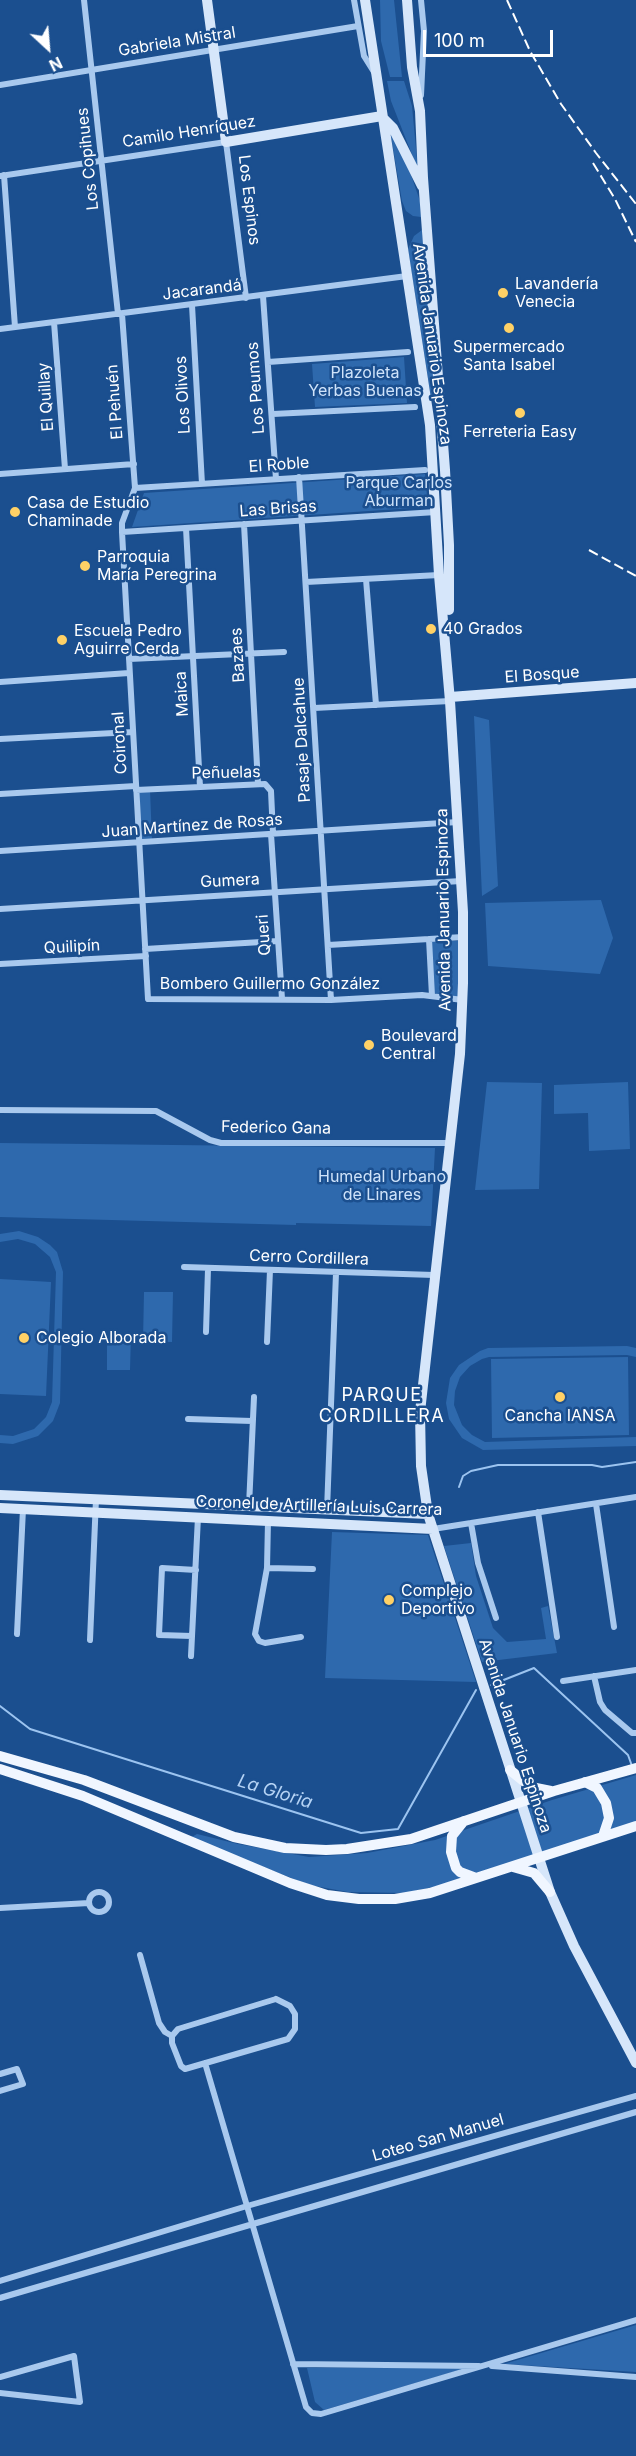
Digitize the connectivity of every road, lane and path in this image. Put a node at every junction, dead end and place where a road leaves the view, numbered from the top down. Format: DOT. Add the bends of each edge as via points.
graph roads {
  1 [pos="84,0"];
  2 [pos="207,0"];
  3 [pos="354,0"];
  4 [pos="365,0"];
  5 [pos="407,0"];
  6 [pos="421,0"];
  7 [pos="358,26"];
  8 [pos="214,50"];
  9 [pos="92,70"];
  10 [pos="376,75"];
  11 [pos="0,85"];
  12 [pos="420,111"];
  13 [pos="382,116"];
  14 [pos="226,142"];
  15 [pos="101,161"];
  16 [pos="2,176"];
  17 [pos="424,191"];
  18 [pos="407,276"];
  19 [pos="263,296"];
  20 [pos="246,298"];
  21 [pos="192,305"];
  22 [pos="120,314"];
  23 [pos="54,322"];
  24 [pos="15,327"];
  25 [pos="0,329"];
  26 [pos="408,352"];
  27 [pos="268,362"];
  28 [pos="416,407"];
  29 [pos="273,414"];
  30 [pos="134,464"];
  31 [pos="65,469"];
  32 [pos="424,470"];
  33 [pos="0,474"];
  34 [pos="299,477"];
  35 [pos="276,479"];
  36 [pos="202,484"];
  37 [pos="135,488"];
  38 [pos="436,512"];
  39 [pos="303,520"];
  40 [pos="244,524"];
  41 [pos="186,528"];
  42 [pos="122,532"];
  43 [pos="439,575"];
  44 [pos="366,579"];
  45 [pos="306,582"];
  46 [pos="447,650"];
  47 [pos="284,652"];
  48 [pos="251,654"];
  49 [pos="193,656"];
  50 [pos="129,659"];
  51 [pos="129,673"];
  52 [pos="0,682"];
  53 [pos="636,684"];
  54 [pos="450,699"];
  55 [pos="376,705"];
  56 [pos="314,708"];
  57 [pos="133,732"];
  58 [pos="0,739"];
  59 [pos="258,784"];
  60 [pos="200,787"];
  61 [pos="136,788"];
  62 [pos="0,794"];
  63 [pos="458,822"];
  64 [pos="321,831"];
  65 [pos="272,834"];
  66 [pos="139,843"];
  67 [pos="0,851"];
  68 [pos="461,881"];
  69 [pos="325,889"];
  70 [pos="275,892"];
  71 [pos="143,900"];
  72 [pos="0,909"];
  73 [pos="463,937"];
  74 [pos="429,939"];
  75 [pos="278,941"];
  76 [pos="328,945"];
  77 [pos="146,953"];
  78 [pos="0,964"];
  79 [pos="432,996"];
  80 [pos="148,999"];
  81 [pos="282,999"];
  82 [pos="331,1000"];
  83 [pos="463,1000"];
  84 [pos="0,1110"];
  85 [pos="450,1143"];
  86 [pos="184,1267"];
  87 [pos="208,1269"];
  88 [pos="270,1270"];
  89 [pos="336,1273"];
  90 [pos="434,1275"];
  91 [pos="206,1332"];
  92 [pos="267,1342"];
  93 [pos="254,1397"];
  94 [pos="188,1419"];
  95 [pos="252,1421"];
  96 [pos="0,1495"];
  97 [pos="636,1497"];
  98 [pos="96,1499"];
  99 [pos="596,1504"];
  100 [pos="249,1506"];
  101 [pos="0,1508"];
  102 [pos="288,1508"];
  103 [pos="23,1509"];
  104 [pos="327,1510"];
  105 [pos="538,1512"];
  106 [pos="95,1513"];
  107 [pos="391,1513"];
  108 [pos="428,1514"];
  109 [pos="198,1518"];
  110 [pos="268,1521"];
  111 [pos="286,1522"];
  112 [pos="471,1523"];
  113 [pos="390,1527"];
  114 [pos="433,1529"];
  115 [pos="267,1568"];
  116 [pos="314,1569"];
  117 [pos="195,1570"];
  118 [pos="496,1618"];
  119 [pos="614,1627"];
  120 [pos="17,1634"];
  121 [pos="192,1636"];
  122 [pos="301,1637"];
  123 [pos="557,1637"];
  124 [pos="90,1640"];
  125 [pos="191,1656"];
  126 [pos="636,1670"];
  127 [pos="594,1676"];
  128 [pos="563,1681"];
  129 [pos="636,1733"];
  130 [pos="0,1756"];
  131 [pos="636,1768"];
  132 [pos="0,1769"];
  133 [pos="510,1770"];
  134 [pos="585,1782"];
  135 [pos="554,1791"];
  136 [pos="521,1802"];
  137 [pos="465,1821"];
  138 [pos="636,1826"];
  139 [pos="603,1836"];
  140 [pos="539,1857"];
  141 [pos="510,1867"];
  142 [pos="476,1878"];
  143 [pos="550,1892"];
  144 [pos="88,1903"];
  145 [pos="0,1908"];
  146 [pos="140,1955"];
  147 [pos="172,2036"];
  148 [pos="205,2063"];
  149 [pos="636,2063"];
  150 [pos="0,2074"];
  151 [pos="0,2091"];
  152 [pos="636,2096"];
  153 [pos="636,2112"];
  154 [pos="247,2206"];
  155 [pos="252,2223"];
  156 [pos="0,2281"];
  157 [pos="0,2298"];
  158 [pos="636,2320"];
  159 [pos="293,2364"];
  160 [pos="486,2366"];
  161 [pos="0,2377"];
  162 [pos="636,2377"];
  163 [pos="0,2393"];
  1 -- 9 [label="street, Los Copihues"];
  2 -- 8 [label="main road, Los Espinos"];
  3 -- 7 [label="street"];
  4 -- 10 [label="main road, Avenida Januario Espinoza"];
  5 -- 12 [label="main road"];
  6 -- 12 [label="street" via="424,31"];
  7 -- 8 [label="street, Gabriela Mistral"];
  7 -- 10 [label="street" via="364,56"];
  8 -- 9 [label="street, Gabriela Mistral"];
  8 -- 14 [label="main road, Los Espinos"];
  9 -- 11 [label="street, Gabriela Mistral"];
  9 -- 15 [label="street, Los Copihues"];
  10 -- 13 [label="main road, Avenida Januario Espinoza"];
  12 -- 17 [label="main road"];
  13 -- 14 [label="main road, Camilo Henríquez"];
  13 -- 17 [label="main road, Avenida Januario Espinoza" via="393,128"];
  13 -- 18 [label="main road, Avenida Januario Espinoza"];
  14 -- 15 [label="street, Camilo Henríquez"];
  14 -- 20 [label="street, Los Espinos"];
  15 -- 16 [label="street, Camilo Henríquez"];
  15 -- 22 [label="street, Los Copihues"];
  16 -- 24 [label="street"];
  17 -- 46 [label="main road, Avenida Januario Espinoza" via="448,523"];
  18 -- 19 [label="street, Jacarandá"];
  18 -- 38 [label="main road, Avenida Januario Espinoza" via="430,425"];
  19 -- 20 [label="street, Jacarandá"];
  19 -- 27 [label="street, Los Peumos"];
  20 -- 21 [label="street, Jacarandá"];
  21 -- 22 [label="street, Jacarandá"];
  21 -- 36 [label="street, Los Olivos"];
  22 -- 23 [label="street, Jacarandá"];
  22 -- 30 [label="street, El Pehuén"];
  23 -- 24 [label="street, Jacarandá"];
  23 -- 31 [label="street, El Quillay"];
  24 -- 25 [label="street, Jacarandá"];
  26 -- 27 [label="street"];
  27 -- 29 [label="street, Los Peumos"];
  28 -- 29 [label="street"];
  29 -- 35 [label="street, Los Peumos"];
  30 -- 31 [label="street"];
  30 -- 37 [label="street, El Pehuén"];
  31 -- 33 [label="street"];
  32 -- 34 [label="street, El Roble"];
  34 -- 35 [label="street, El Roble"];
  34 -- 39 [label="street, Pasaje Dalcahue"];
  35 -- 36 [label="street, El Roble"];
  36 -- 37 [label="street, El Roble"];
  37 -- 42 [label="street, Coironal"];
  38 -- 39 [label="street, Las Brisas"];
  38 -- 43 [label="main road, Avenida Januario Espinoza"];
  39 -- 40 [label="street, Las Brisas"];
  39 -- 45 [label="street, Pasaje Dalcahue"];
  40 -- 41 [label="street, Las Brisas"];
  40 -- 48 [label="street, Bazaes"];
  41 -- 42 [label="street, Las Brisas"];
  41 -- 49 [label="street, Maica"];
  42 -- 50 [label="street, Coironal"];
  43 -- 44 [label="street"];
  43 -- 46 [label="main road, Avenida Januario Espinoza"];
  44 -- 45 [label="street"];
  44 -- 55 [label="street"];
  45 -- 56 [label="street, Pasaje Dalcahue"];
  46 -- 54 [label="main road, Avenida Januario Espinoza"];
  47 -- 48 [label="street"];
  48 -- 49 [label="street"];
  48 -- 59 [label="street, Bazaes"];
  49 -- 50 [label="street"];
  49 -- 60 [label="street, Maica"];
  50 -- 51 [label="street, Coironal"];
  51 -- 52 [label="street"];
  51 -- 57 [label="street, Coironal"];
  53 -- 54 [label="main road, El Bosque"];
  54 -- 55 [label="street"];
  54 -- 63 [label="main road, Avenida Januario Espinoza"];
  55 -- 56 [label="street"];
  56 -- 64 [label="street, Pasaje Dalcahue"];
  57 -- 58 [label="street"];
  57 -- 61 [label="street, Coironal"];
  59 -- 60 [label="street, Peñuelas"];
  59 -- 65 [label="street, Peñuelas" via="270,787"];
  60 -- 61 [label="street, Peñuelas"];
  61 -- 62 [label="street, Peñuelas"];
  61 -- 66 [label="street, Coironal"];
  63 -- 64 [label="street, Juan Martínez de Rosas"];
  63 -- 68 [label="main road, Avenida Januario Espinoza"];
  64 -- 65 [label="street, Juan Martínez de Rosas"];
  64 -- 69 [label="street, Pasaje Dalcahue"];
  65 -- 66 [label="street, Juan Martínez de Rosas"];
  65 -- 70 [label="street, Queri"];
  66 -- 67 [label="street, Juan Martínez de Rosas"];
  66 -- 71 [label="street, Coironal"];
  68 -- 69 [label="street, Gumera"];
  68 -- 73 [label="main road, Avenida Januario Espinoza"];
  69 -- 70 [label="street, Gumera"];
  69 -- 76 [label="street, Pasaje Dalcahue"];
  70 -- 71 [label="street, Gumera"];
  70 -- 75 [label="street, Queri"];
  71 -- 72 [label="street, Gumera"];
  71 -- 77 [label="street, Coironal"];
  73 -- 74 [label="street"];
  73 -- 83 [label="main road, Avenida Januario Espinoza"];
  74 -- 76 [label="street"];
  74 -- 79 [label="street, Avenida Januario Espinoza"];
  75 -- 77 [label="street, Quilipín"];
  75 -- 81 [label="street, Queri"];
  76 -- 82 [label="street, Pasaje Dalcahue"];
  77 -- 78 [label="street, Quilipín"];
  77 -- 80 [label="street, Coironal"];
  79 -- 82 [label="street, Bombero Guillermo González"];
  79 -- 83 [label="street, Bombero Guillermo González"];
  80 -- 81 [label="street, Bombero Guillermo González"];
  81 -- 82 [label="street, Bombero Guillermo González"];
  83 -- 85 [label="main road, Avenida Januario Espinoza"];
  84 -- 85 [label="street, Federico Gana" via="156,1111 221,1143"];
  85 -- 90 [label="main road, Avenida Januario Espinoza"];
  86 -- 87 [label="street, Cerro Cordillera"];
  87 -- 88 [label="street, Cerro Cordillera"];
  87 -- 91 [label="street"];
  88 -- 89 [label="street, Cerro Cordillera"];
  88 -- 92 [label="street"];
  89 -- 90 [label="street, Cerro Cordillera"];
  89 -- 104 [label="street"];
  90 -- 108 [label="main road, Avenida Januario Espinoza" via="419,1430"];
  93 -- 95 [label="street"];
  94 -- 95 [label="street"];
  95 -- 100 [label="street"];
  96 -- 98 [label="main road, Coronel de Artillería Luis Carrera"];
  97 -- 99 [label="street, Coronel de Artillería Luis Carrera"];
  98 -- 100 [label="main road, Coronel de Artillería Luis Carrera"];
  98 -- 106 [label="street"];
  99 -- 105 [label="street, Coronel de Artillería Luis Carrera"];
  99 -- 119 [label="street"];
  100 -- 102 [label="main road, Coronel de Artillería Luis Carrera"];
  101 -- 103 [label="main road, Coronel de Artillería Luis Carrera"];
  102 -- 104 [label="main road, Coronel de Artillería Luis Carrera"];
  102 -- 111 [label="main road"];
  103 -- 106 [label="main road, Coronel de Artillería Luis Carrera"];
  103 -- 120 [label="street"];
  104 -- 107 [label="main road, Coronel de Artillería Luis Carrera"];
  105 -- 112 [label="street, Coronel de Artillería Luis Carrera"];
  105 -- 123 [label="street"];
  106 -- 109 [label="main road, Coronel de Artillería Luis Carrera"];
  106 -- 124 [label="street"];
  107 -- 108 [label="main road, Coronel de Artillería Luis Carrera"];
  107 -- 113 [label="main road"];
  108 -- 114 [label="main road, Avenida Januario Espinoza"];
  109 -- 110 [label="main road, Coronel de Artillería Luis Carrera"];
  109 -- 117 [label="street"];
  110 -- 111 [label="main road, Coronel de Artillería Luis Carrera"];
  110 -- 115 [label="street"];
  111 -- 113 [label="main road, Coronel de Artillería Luis Carrera"];
  112 -- 114 [label="street, Coronel de Artillería Luis Carrera"];
  112 -- 118 [label="street" via="478,1563"];
  113 -- 114 [label="main road, Coronel de Artillería Luis Carrera"];
  114 -- 133 [label="main road, Avenida Januario Espinoza"];
  115 -- 116 [label="street"];
  115 -- 122 [label="street" via="256,1638 265,1643"];
  117 -- 121 [label="street"];
  117 -- 121 [label="street" via="162,1568 159,1635"];
  121 -- 125 [label="street"];
  126 -- 127 [label="street"];
  127 -- 128 [label="street"];
  127 -- 129 [label="street" via="605,1710"];
  130 -- 137 [label="main road" via="84,1780 216,1832 285,1848 347,1849 389,1843"];
  131 -- 134 [label="main road"];
  132 -- 142 [label="main road" via="83,1796 259,1871 327,1895 359,1899 412,1897"];
  133 -- 135 [label="main road" via="531,1786"];
  133 -- 136 [label="main road, Avenida Januario Espinoza"];
  134 -- 135 [label="main road"];
  134 -- 139 [label="main road" via="597,1788 606,1803 609,1818"];
  135 -- 136 [label="main road"];
  136 -- 137 [label="main road"];
  136 -- 140 [label="main road, Avenida Januario Espinoza"];
  137 -- 142 [label="main road" via="452,1836 451,1852 460,1872"];
  138 -- 139 [label="main road"];
  139 -- 140 [label="main road"];
  140 -- 141 [label="main road"];
  140 -- 143 [label="main road, Avenida Januario Espinoza"];
  141 -- 142 [label="main road"];
  141 -- 143 [label="main road" via="534,1873"];
  143 -- 149 [label="main road, Avenida Januario Espinoza"];
  144 -- 145 [label="street"];
  146 -- 147 [label="street" via="159,2023"];
  147 -- 148 [label="street" via="181,2066 185,2069"];
  147 -- 148 [label="street" via="178,2029 276,2000 293,2010 296,2024 288,2039"];
  148 -- 154 [label="street"];
  150 -- 151 [label="street" via="18,2069 23,2084"];
  152 -- 154 [label="street, Loteo San Manuel"];
  153 -- 155 [label="street, Loteo San Manuel"];
  154 -- 155 [label="street"];
  154 -- 156 [label="street, Loteo San Manuel"];
  155 -- 157 [label="street, Loteo San Manuel"];
  155 -- 159 [label="street"];
  158 -- 160 [label="street"];
  159 -- 160 [label="street"];
  159 -- 160 [label="street" via="306,2407 321,2414"];
  160 -- 162 [label="street"];
  161 -- 163 [label="street" via="74,2356 80,2402"];
}
